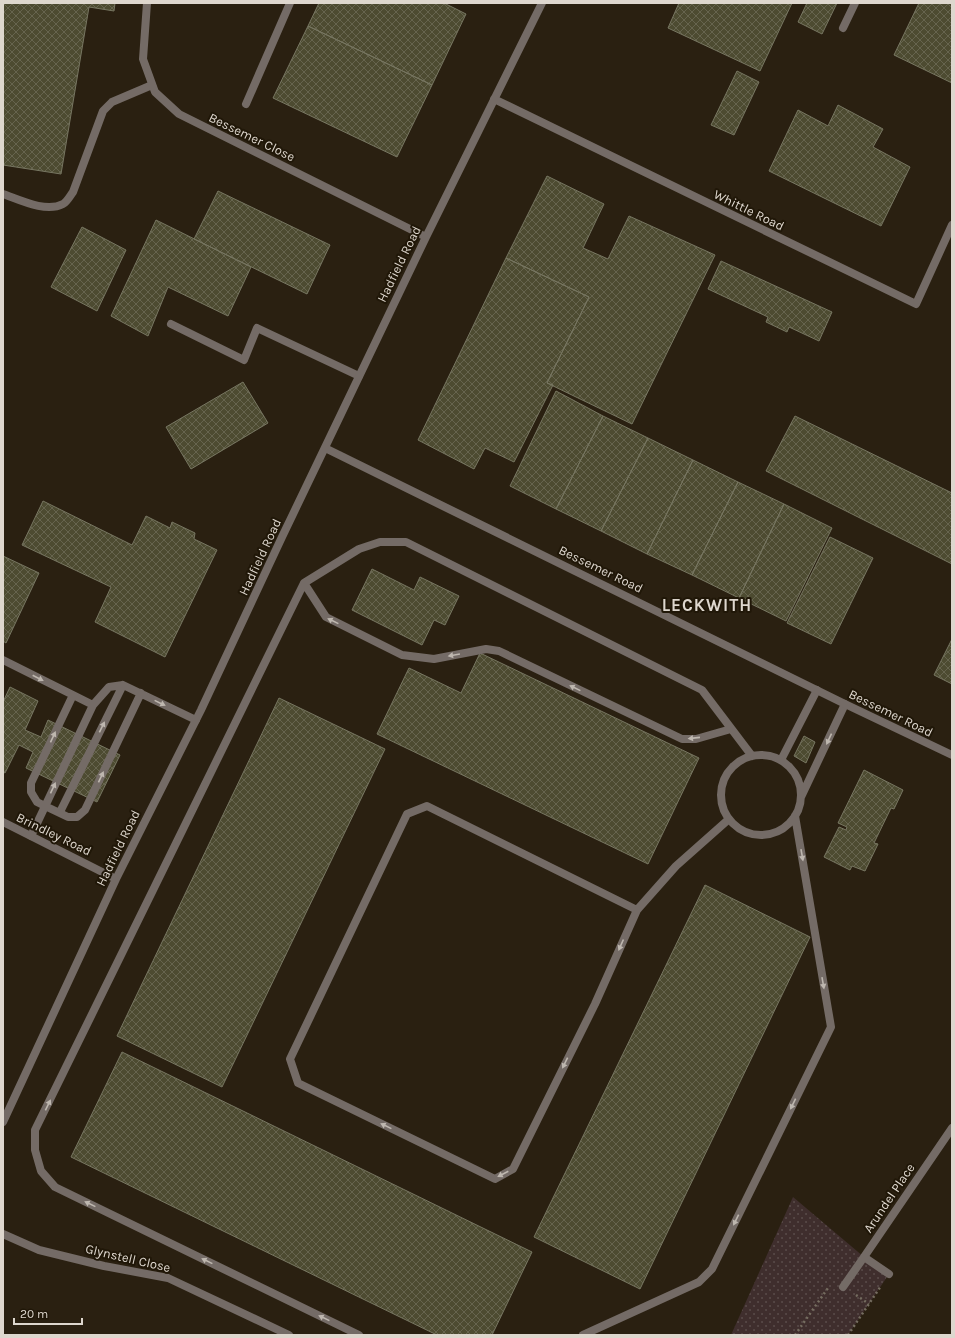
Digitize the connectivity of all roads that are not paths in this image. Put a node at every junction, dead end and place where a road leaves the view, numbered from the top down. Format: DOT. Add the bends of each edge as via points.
graph roads {
  1 [pos="147,3"];
  2 [pos="290,3"];
  3 [pos="542,3"];
  4 [pos="855,3"];
  5 [pos="843,28"];
  6 [pos="152,85"];
  7 [pos="494,99"];
  8 [pos="246,104"];
  9 [pos="3,194"];
  10 [pos="952,225"];
  11 [pos="426,237"];
  12 [pos="170,324"];
  13 [pos="359,376"];
  14 [pos="325,448"];
  15 [pos="304,583"];
  16 [pos="3,661"];
  17 [pos="123,685"];
  18 [pos="817,690"];
  19 [pos="141,693"];
  20 [pos="73,695"];
  21 [pos="845,704"];
  22 [pos="93,705"];
  23 [pos="196,720"];
  24 [pos="731,729"];
  25 [pos="952,755"];
  26 [pos="752,756"];
  27 [pos="781,760"];
  28 [pos="801,798"];
  29 [pos="45,806"];
  30 [pos="60,812"];
  31 [pos="795,816"];
  32 [pos="729,819"];
  33 [pos="3,822"];
  34 [pos="31,836"];
  35 [pos="116,879"];
  36 [pos="637,910"];
  37 [pos="3,1122"];
  38 [pos="952,1128"];
  39 [pos="3,1234"];
  40 [pos="864,1257"];
  41 [pos="889,1274"];
  42 [pos="843,1287"];
  43 [pos="288,1335"];
  44 [pos="359,1335"];
  45 [pos="583,1335"];
  1 -- 6 [label="street, Bessemer Close" via="143,59"];
  2 -- 8 [label="street"];
  3 -- 7 [label="street, Hadfield Road"];
  4 -- 5 [label="street"];
  6 -- 9 [label="street" via="112,102 103,111 73,192 65,204 54,207 32,205"];
  6 -- 11 [label="street, Bessemer Close" via="155,92 179,114"];
  7 -- 10 [label="street, Whittle Road" via="916,304"];
  7 -- 11 [label="street, Hadfield Road"];
  11 -- 13 [label="street, Hadfield Road"];
  12 -- 13 [label="street" via="244,360 257,328"];
  13 -- 14 [label="street, Hadfield Road"];
  14 -- 18 [label="street, Bessemer Road"];
  14 -- 23 [label="street, Hadfield Road"];
  24 -- 15 [label="street, one-way" via="696,739 682,739 499,652 486,649 434,658 402,655 326,617"];
  15 -- 24 [label="street" via="359,549 380,542 406,542 702,690"];
  44 -- 15 [label="street, one-way" via="55,1187 41,1171 35,1150 36,1130"];
  16 -- 20 [label="street, one-way"];
  17 -- 19 [label="street"];
  17 -- 22 [label="street" via="108,687"];
  30 -- 17 [label="street, one-way"];
  18 -- 21 [label="street, Bessemer Road"];
  18 -- 27 [label="street"];
  19 -- 23 [label="street, one-way"];
  30 -- 19 [label="street, one-way" via="77,817 85,810"];
  20 -- 22 [label="street"];
  29 -- 20 [label="street, one-way" via="37,802 31,792 31,783"];
  21 -- 25 [label="street, Bessemer Road"];
  21 -- 28 [label="street, one-way"];
  29 -- 22 [label="street, one-way"];
  23 -- 35 [label="street, Hadfield Road"];
  24 -- 26 [label="street"];
  26 -- 27 [label="street" via="771,755"];
  26 -- 32 [label="street" via="735,765 723,784 721,798"];
  27 -- 28 [label="street" via="797,777"];
  28 -- 31 [label="street"];
  29 -- 30 [label="street"];
  29 -- 34 [label="street"];
  31 -- 32 [label="street" via="786,826 766,835 750,834 738,828"];
  31 -- 45 [label="street, one-way" via="830,1027 712,1269 700,1282"];
  32 -- 36 [label="street" via="676,866"];
  33 -- 34 [label="street, Brindley Road"];
  34 -- 35 [label="street, Brindley Road"];
  35 -- 37 [label="street, Hadfield Road"];
  36 -- 36 [label="street, one-way" via="595,1004 512,1170 495,1178 298,1083 290,1058 407,814 427,806"];
  38 -- 40 [label="street, Arundel Place"];
  39 -- 43 [label="street, Glynstell Close" via="39,1250 168,1278"];
  40 -- 41 [label="street"];
  40 -- 42 [label="street, Arundel Place"];
}
